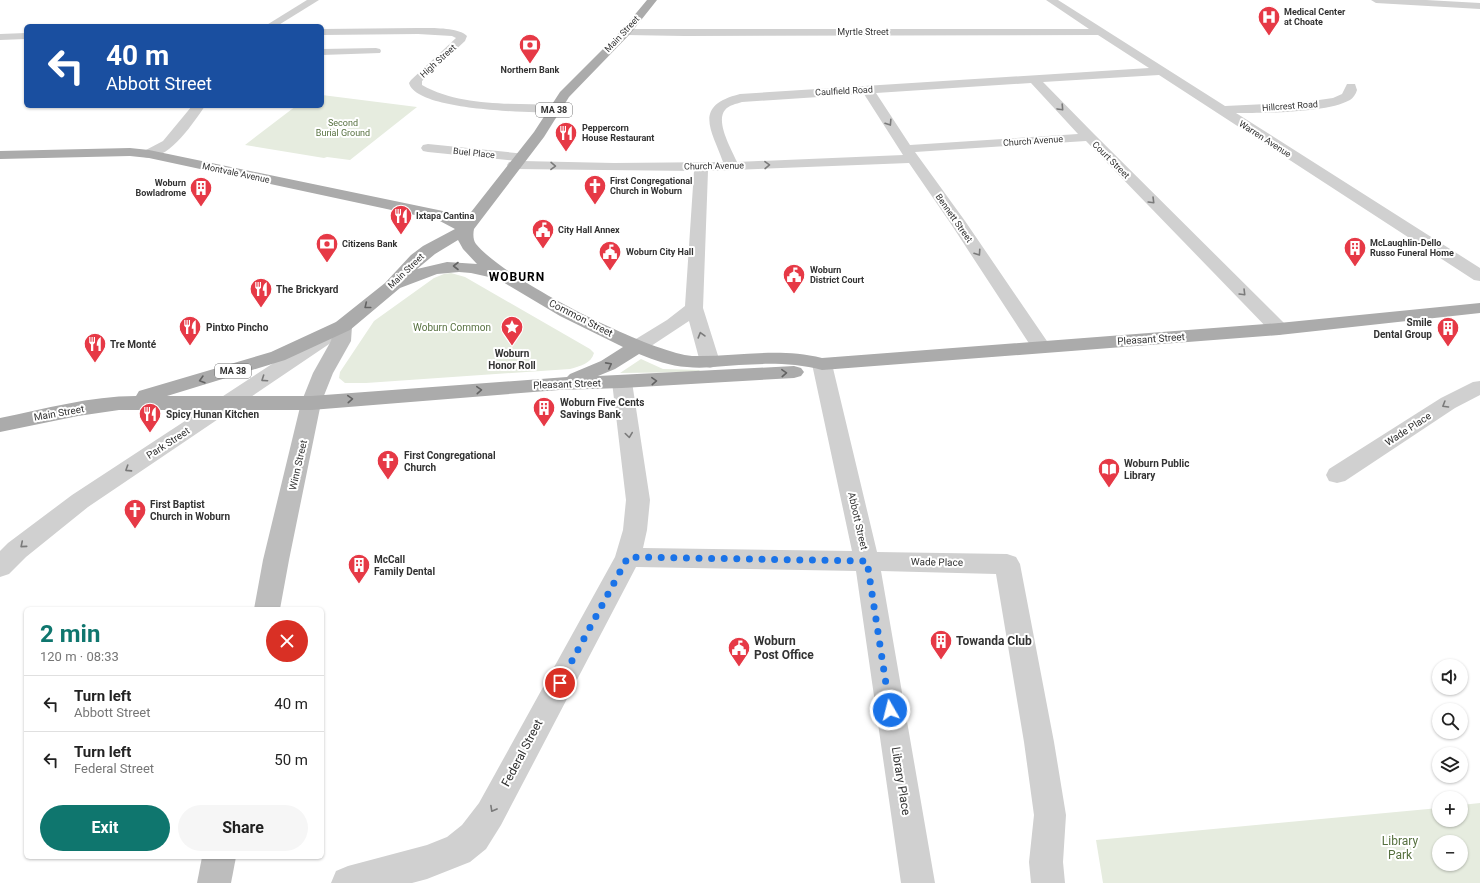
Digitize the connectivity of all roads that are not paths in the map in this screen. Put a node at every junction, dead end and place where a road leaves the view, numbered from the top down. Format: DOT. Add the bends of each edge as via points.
graph roads {
  1 [pos="314,0"];
  2 [pos="652,0"];
  3 [pos="1051,0"];
  4 [pos="1376,0"];
  5 [pos="1480,6"];
  6 [pos="273,24"];
  7 [pos="324,32"];
  8 [pos="626,32"];
  9 [pos="1100,32"];
  10 [pos="24,36"];
  11 [pos="2,38"];
  12 [pos="376,51"];
  13 [pos="324,52"];
  14 [pos="1160,71"];
  15 [pos="1034,79"];
  16 [pos="1351,87"];
  17 [pos="868,90"];
  18 [pos="196,108"];
  19 [pos="554,109"];
  20 [pos="1221,110"];
  21 [pos="1088,137"];
  22 [pos="428,148"];
  23 [pos="149,154"];
  24 [pos="909,154"];
  25 [pos="0,155"];
  26 [pos="517,161"];
  27 [pos="731,166"];
  28 [pos="701,167"];
  29 [pos="466,229"];
  30 [pos="1480,276"];
  31 [pos="507,278"];
  32 [pos="391,287"];
  33 [pos="694,308"];
  34 [pos="1480,308"];
  35 [pos="343,326"];
  36 [pos="1279,329"];
  37 [pos="638,346"];
  38 [pos="1041,347"];
  39 [pos="710,362"];
  40 [pos="822,364"];
  41 [pos="622,382"];
  42 [pos="559,384"];
  43 [pos="1480,387"];
  44 [pos="231,402"];
  45 [pos="119,403"];
  46 [pos="311,403"];
  47 [pos="0,425"];
  48 [pos="1337,476"];
  49 [pos="628,557"];
  50 [pos="867,561"];
  51 [pos="0,567"];
  52 [pos="267,607"];
  53 [pos="219,859"];
  54 [pos="214,883"];
  55 [pos="348,883"];
  56 [pos="918,883"];
  57 [pos="1048,883"];
  1 -- 6 [label="street"];
  2 -- 8 [label="main road, Main Street / MA 38"];
  3 -- 9 [label="street, Warren Avenue"];
  4 -- 5 [label="street"];
  7 -- 19 [label="street, High Street" via="458,33 462,39 418,79 416,87 464,102"];
  8 -- 9 [label="street, Myrtle Street"];
  8 -- 19 [label="main road, Main Street / MA 38" via="578,80"];
  9 -- 14 [label="street, Warren Avenue"];
  10 -- 11 [label="street"];
  12 -- 13 [label="street"];
  14 -- 15 [label="street"];
  14 -- 20 [label="street, Warren Avenue"];
  15 -- 17 [label="street, Caulfield Road"];
  15 -- 21 [label="street, Court Street, one-way"];
  16 -- 20 [label="street, Hillcrest Road" via="1347,96 1326,103"];
  17 -- 24 [label="street, Bennett Street, one-way"];
  17 -- 27 [label="street, Caulfield Road" via="754,96 726,103 716,112 714,123 729,155"];
  18 -- 23 [label="street" via="168,144"];
  19 -- 26 [label="main road, Main Street / MA 38" via="539,134"];
  20 -- 30 [label="street, Warren Avenue"];
  21 -- 24 [label="street, Church Avenue"];
  21 -- 36 [label="street, Court Street, one-way"];
  22 -- 26 [label="street, Buel Place"];
  23 -- 25 [label="main road, Montvale Avenue" via="117,152"];
  23 -- 29 [label="main road, Montvale Avenue" via="443,216"];
  27 -- 24 [label="street, Church Avenue, one-way"];
  24 -- 38 [label="street, Bennett Street, one-way"];
  26 -- 28 [label="street, Church Avenue, one-way"];
  26 -- 29 [label="main road, Main Street / MA 38"];
  27 -- 28 [label="street, Church Avenue"];
  28 -- 33 [label="street"];
  29 -- 31 [label="main road, Common Street" via="465,240 472,250"];
  29 -- 32 [label="main road, Main Street / MA 38" via="417,259"];
  31 -- 32 [label="main road, one-way" via="474,268 448,266 427,271"];
  31 -- 37 [label="main road, Common Street" via="579,318"];
  32 -- 35 [label="main road, Main Street / MA 38, one-way"];
  33 -- 37 [label="street" via="674,324"];
  39 -- 33 [label="street, one-way"];
  34 -- 36 [label="main road, Pleasant Street"];
  35 -- 44 [label="street, Park Street, one-way"];
  35 -- 45 [label="main road, Main Street / MA 38, one-way" via="278,356"];
  35 -- 46 [label="main road, Winn Street" via="341,341 323,373"];
  36 -- 38 [label="main road, Pleasant Street"];
  37 -- 39 [label="main road, Pleasant Street" via="678,360"];
  42 -- 37 [label="main road, MA 38, one-way" via="596,372"];
  38 -- 40 [label="main road, Pleasant Street"];
  39 -- 40 [label="main road, Pleasant Street" via="790,358"];
  41 -- 40 [label="main road, Pleasant Street, one-way" via="798,372"];
  40 -- 50 [label="street, Abbott Street"];
  41 -- 42 [label="main road, Pleasant Street"];
  41 -- 49 [label="street, Federal Street, one-way" via="639,507"];
  46 -- 42 [label="main road, Pleasant Street / MA 38, one-way"];
  43 -- 48 [label="street, Wade Place, one-way" via="1448,403"];
  44 -- 45 [label="main road, Main Street / MA 38"];
  44 -- 46 [label="main road, Main Street / MA 38"];
  44 -- 51 [label="street, Park Street, one-way" via="80,501 23,545"];
  45 -- 47 [label="main road, Main Street / MA 38"];
  46 -- 52 [label="main road, Winn Street"];
  49 -- 50 [label="street, Abbott Street"];
  49 -- 55 [label="street, Federal Street, one-way" via="490,814 474,837 449,854"];
  50 -- 56 [label="street, Library Place"];
  50 -- 57 [label="street, Wade Place" via="1007,564 1050,815 1046,862"];
  53 -- 54 [label="main road"];
}
